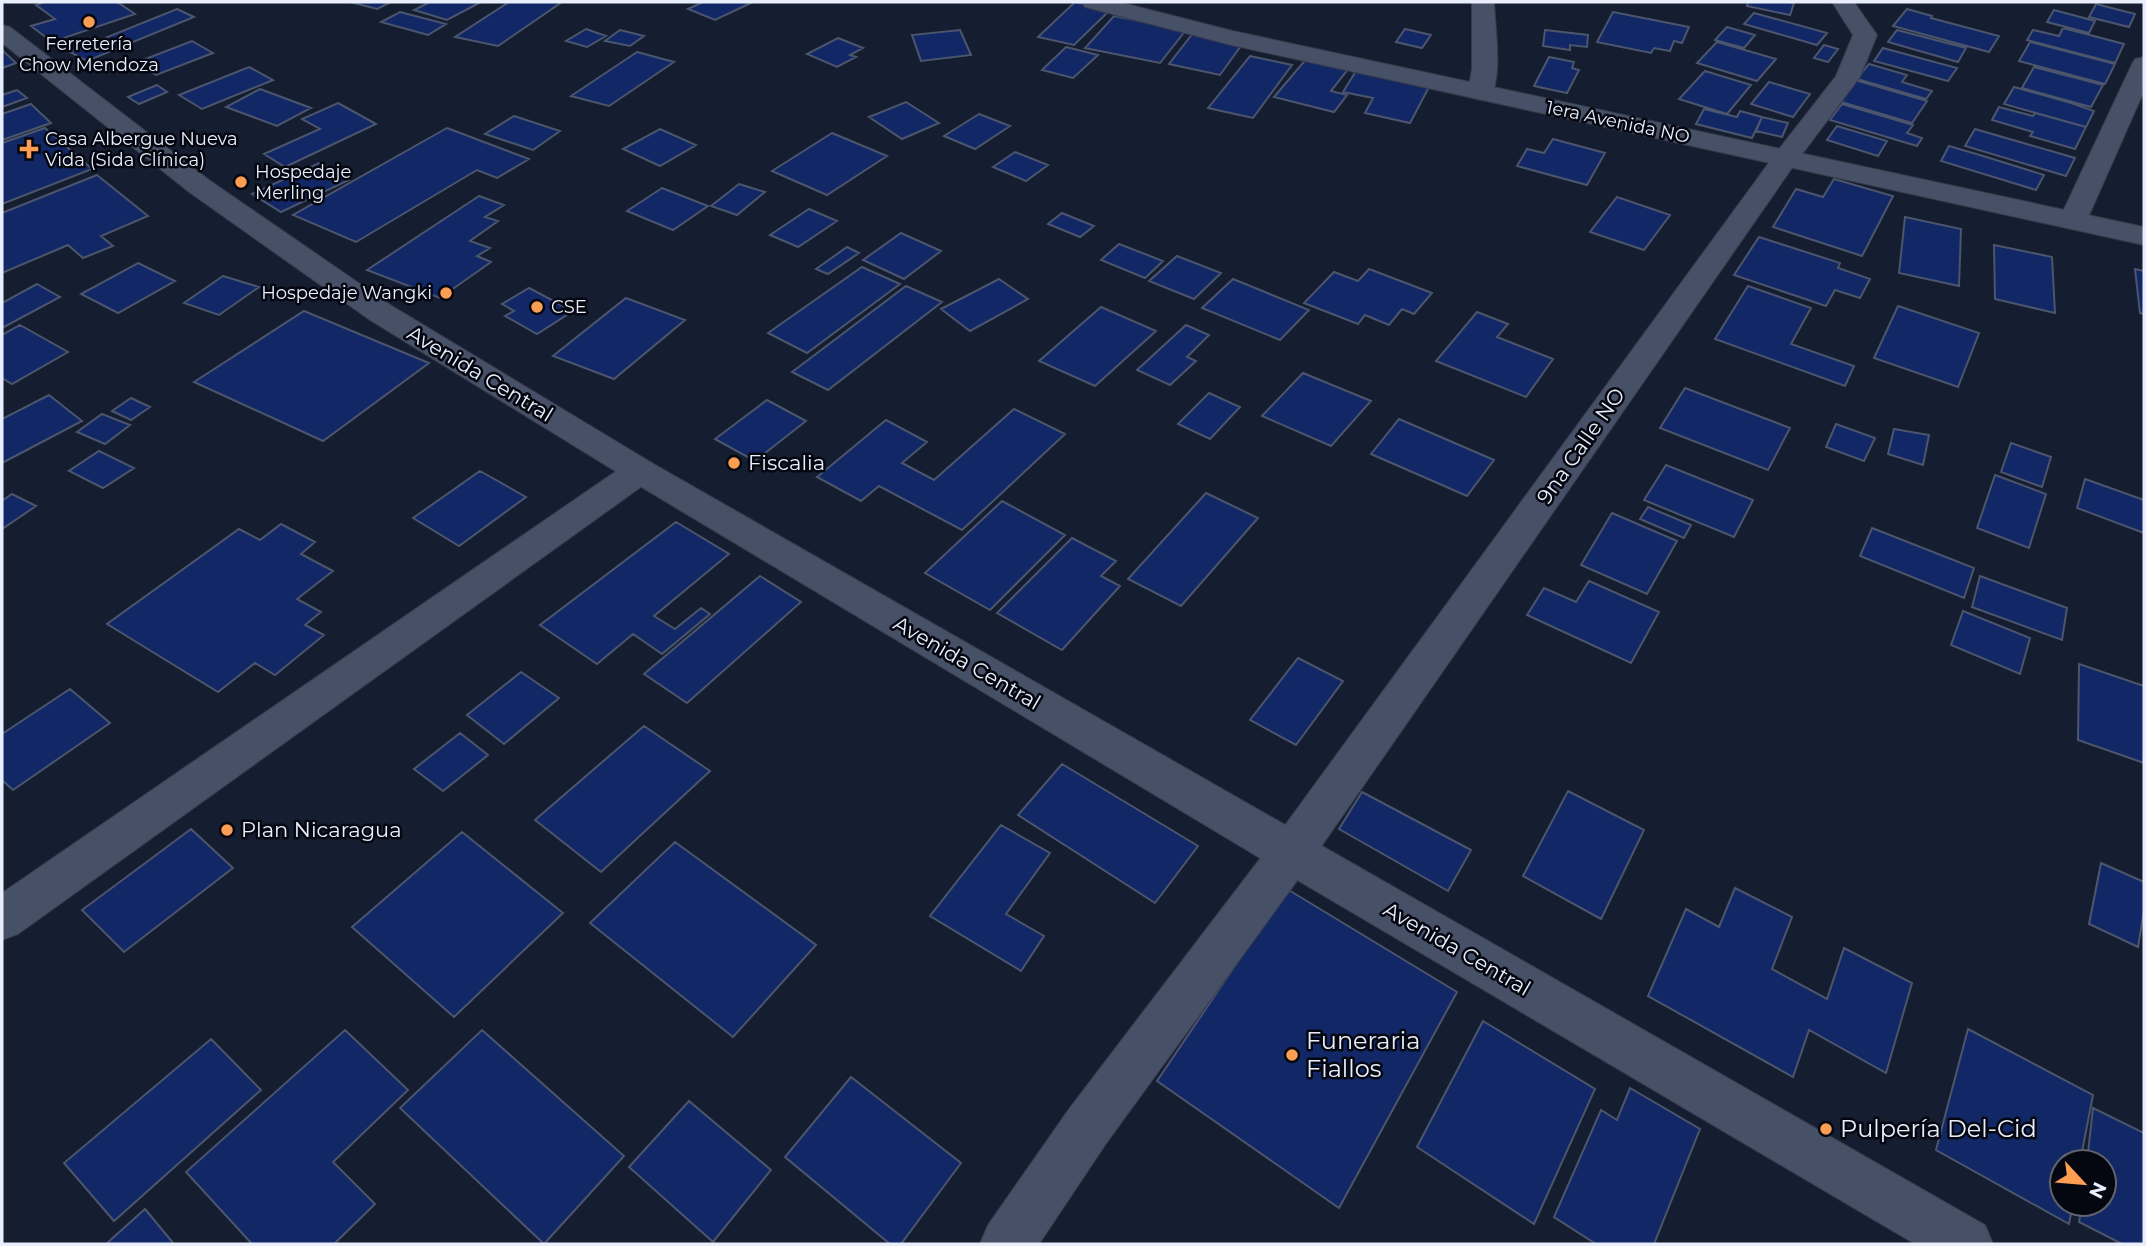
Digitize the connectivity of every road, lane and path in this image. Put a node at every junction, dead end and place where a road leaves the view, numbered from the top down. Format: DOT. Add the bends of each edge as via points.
graph roads {
  1 [pos="1093,2"];
  2 [pos="1483,2"];
  3 [pos="1843,2"];
  4 [pos="3,34"];
  5 [pos="2144,64"];
  6 [pos="1481,92"];
  7 [pos="1784,159"];
  8 [pos="2073,220"];
  9 [pos="2144,236"];
  10 [pos="640,471"];
  11 [pos="1291,853"];
  12 [pos="2,919"];
  13 [pos="1007,1244"];
  14 [pos="1966,1244"];
  1 -- 6 [label="street, 1era Avenida NO"];
  2 -- 6 [label="street"];
  3 -- 7 [label="street, 9na Calle NO" via="1865,35 1848,77"];
  4 -- 10 [label="street, Avenida Central" via="199,186 381,313"];
  5 -- 8 [label="street"];
  6 -- 7 [label="street, 1era Avenida NO"];
  7 -- 8 [label="street, 1era Avenida NO"];
  7 -- 11 [label="street, 9na Calle NO"];
  8 -- 9 [label="street, 1era Avenida NO"];
  10 -- 11 [label="street, Avenida Central"];
  10 -- 12 [label="street"];
  11 -- 13 [label="street, 9na Calle NO" via="1087,1127"];
  11 -- 14 [label="street, Avenida Central"];
}
